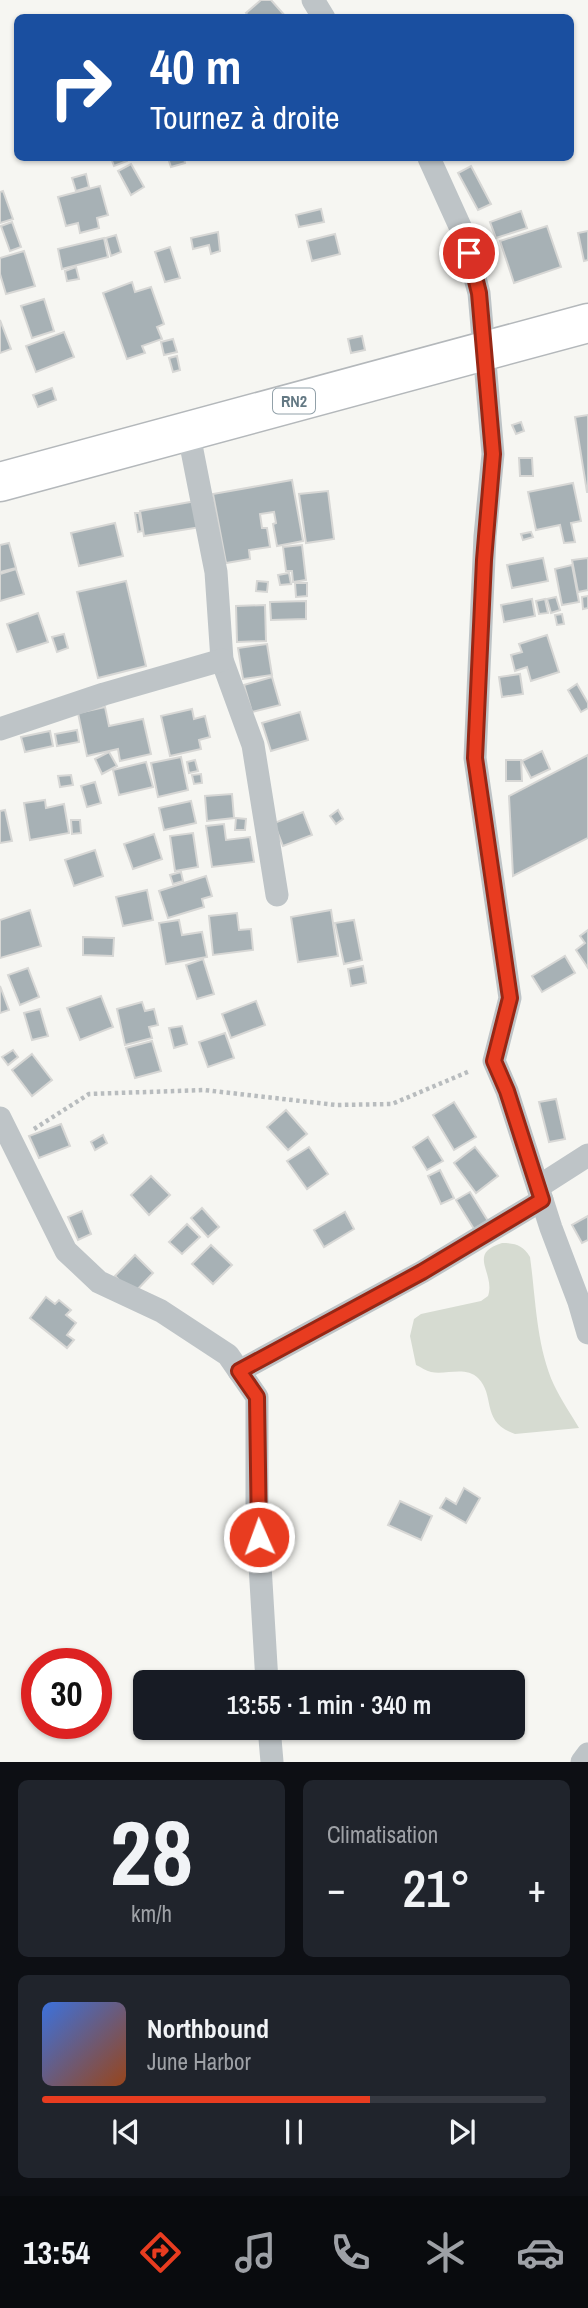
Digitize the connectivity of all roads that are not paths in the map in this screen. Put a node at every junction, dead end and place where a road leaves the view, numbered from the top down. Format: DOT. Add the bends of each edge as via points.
graph roads {
  1 [pos="430,161"];
  2 [pos="588,323"];
  3 [pos="483,349"];
  4 [pos="188,430"];
  5 [pos="0,482"];
  6 [pos="222,660"];
  7 [pos="0,729"];
  8 [pos="277,895"];
  9 [pos="0,1118"];
  10 [pos="588,1155"];
  11 [pos="540,1193"];
  12 [pos="588,1333"];
  13 [pos="239,1371"];
  14 [pos="266,1670"];
  15 [pos="271,1740"];
  16 [pos="588,1754"];
  17 [pos="272,1762"];
  18 [pos="582,1762"];
  1 -- 3 [label="street" via="463,233 479,293"];
  2 -- 3 [label="highway, RN2"];
  3 -- 4 [label="highway, RN2"];
  3 -- 11 [label="street" via="493,454 475,758 510,998 494,1061"];
  4 -- 5 [label="highway, RN2"];
  4 -- 6 [label="street" via="216,572"];
  6 -- 7 [label="street"];
  6 -- 8 [label="street" via="253,745"];
  9 -- 13 [label="street" via="66,1251 99,1282 161,1311 228,1355"];
  10 -- 11 [label="street"];
  11 -- 12 [label="street"];
  11 -- 13 [label="street" via="422,1272"];
  13 -- 14 [label="street" via="257,1397 257,1515"];
  15 -- 17 [label="street"];
  16 -- 18 [label="street"];
}
